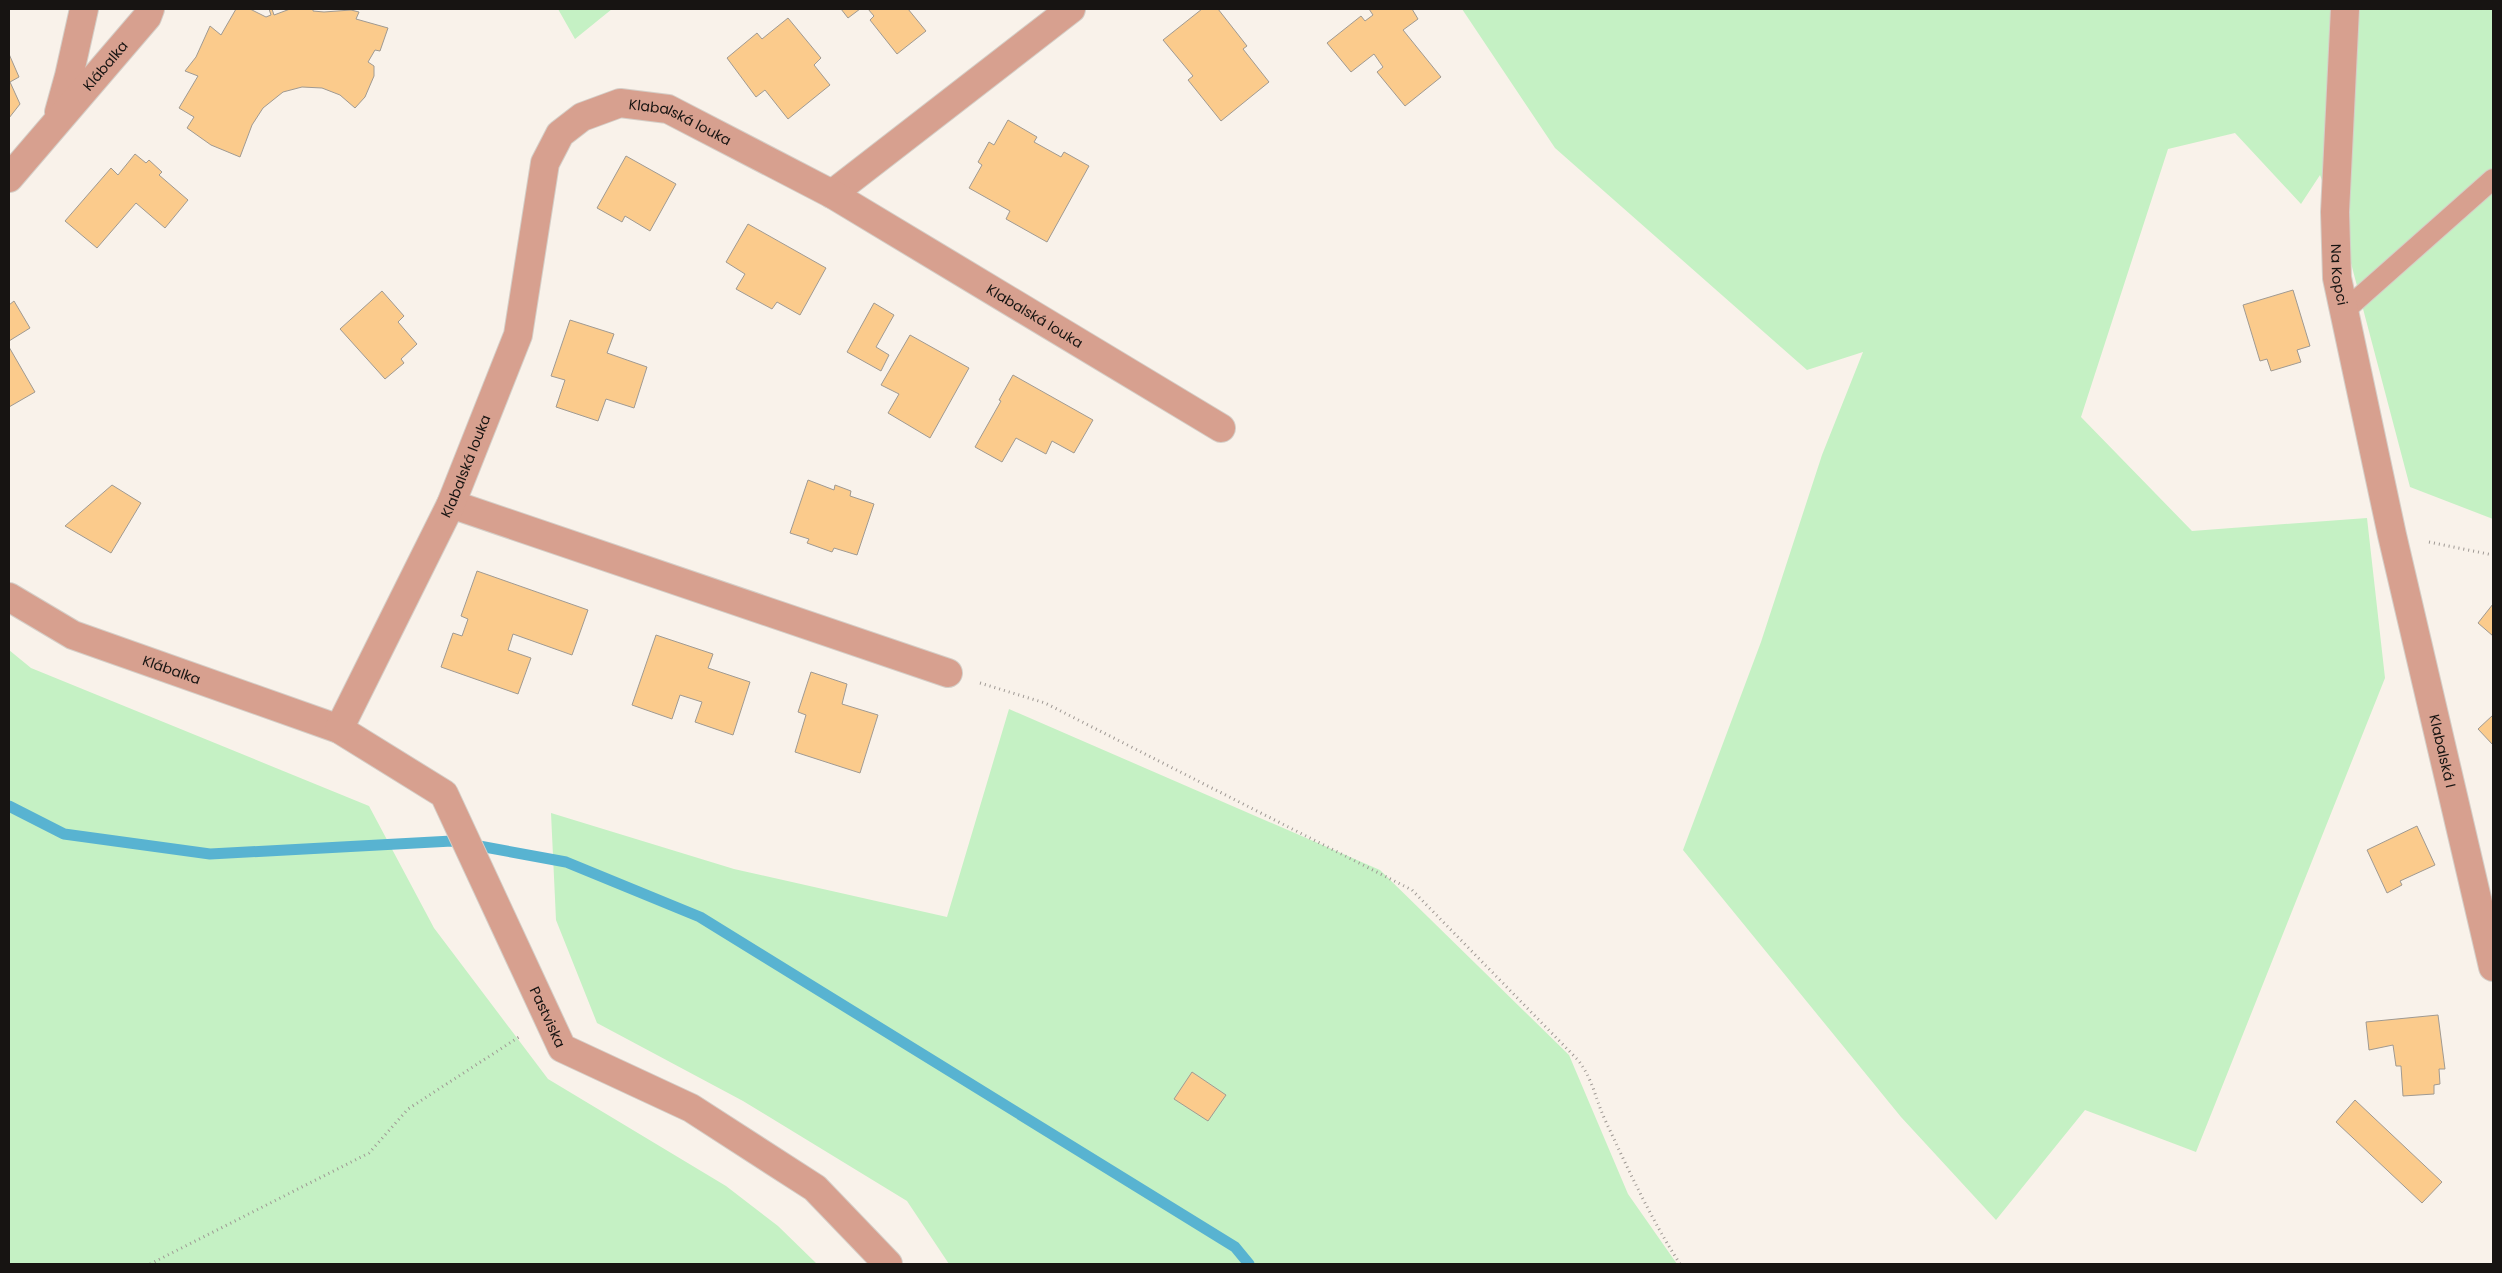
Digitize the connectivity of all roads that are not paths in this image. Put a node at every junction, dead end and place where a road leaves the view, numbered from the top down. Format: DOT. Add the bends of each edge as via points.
graph roads {
  1 [pos="84,9"];
  2 [pos="150,9"];
  3 [pos="1071,9"];
  4 [pos="2345,9"];
  5 [pos="56,121"];
  6 [pos="9,178"];
  7 [pos="2493,179"];
  8 [pos="832,194"];
  9 [pos="2343,312"];
  10 [pos="1221,428"];
  11 [pos="451,504"];
  12 [pos="2392,535"];
  13 [pos="9,598"];
  14 [pos="948,673"];
  15 [pos="339,729"];
  16 [pos="2493,967"];
  17 [pos="888,1264"];
  1 -- 5 [label="street, Klábalka" via="70,76"];
  2 -- 5 [label="street, Klábalka" via="147,17"];
  3 -- 8 [label="street"];
  4 -- 9 [label="street, Na Kopci" via="2334,252"];
  5 -- 6 [label="street, Klábalka"];
  7 -- 9 [label="lane"];
  8 -- 10 [label="street, Klabalská louka"];
  8 -- 11 [label="street, Klabalská louka" via="668,109 620,103 582,117 560,134 545,163 518,335"];
  9 -- 12 [label="street, Na Kopci"];
  11 -- 14 [label="street"];
  11 -- 15 [label="street, Klabalská louka"];
  12 -- 16 [label="street, Klabalská I"];
  13 -- 15 [label="street, Klábalka" via="73,636"];
  15 -- 17 [label="street, Pastviska" via="444,794 562,1048 691,1108 815,1188"];
}
